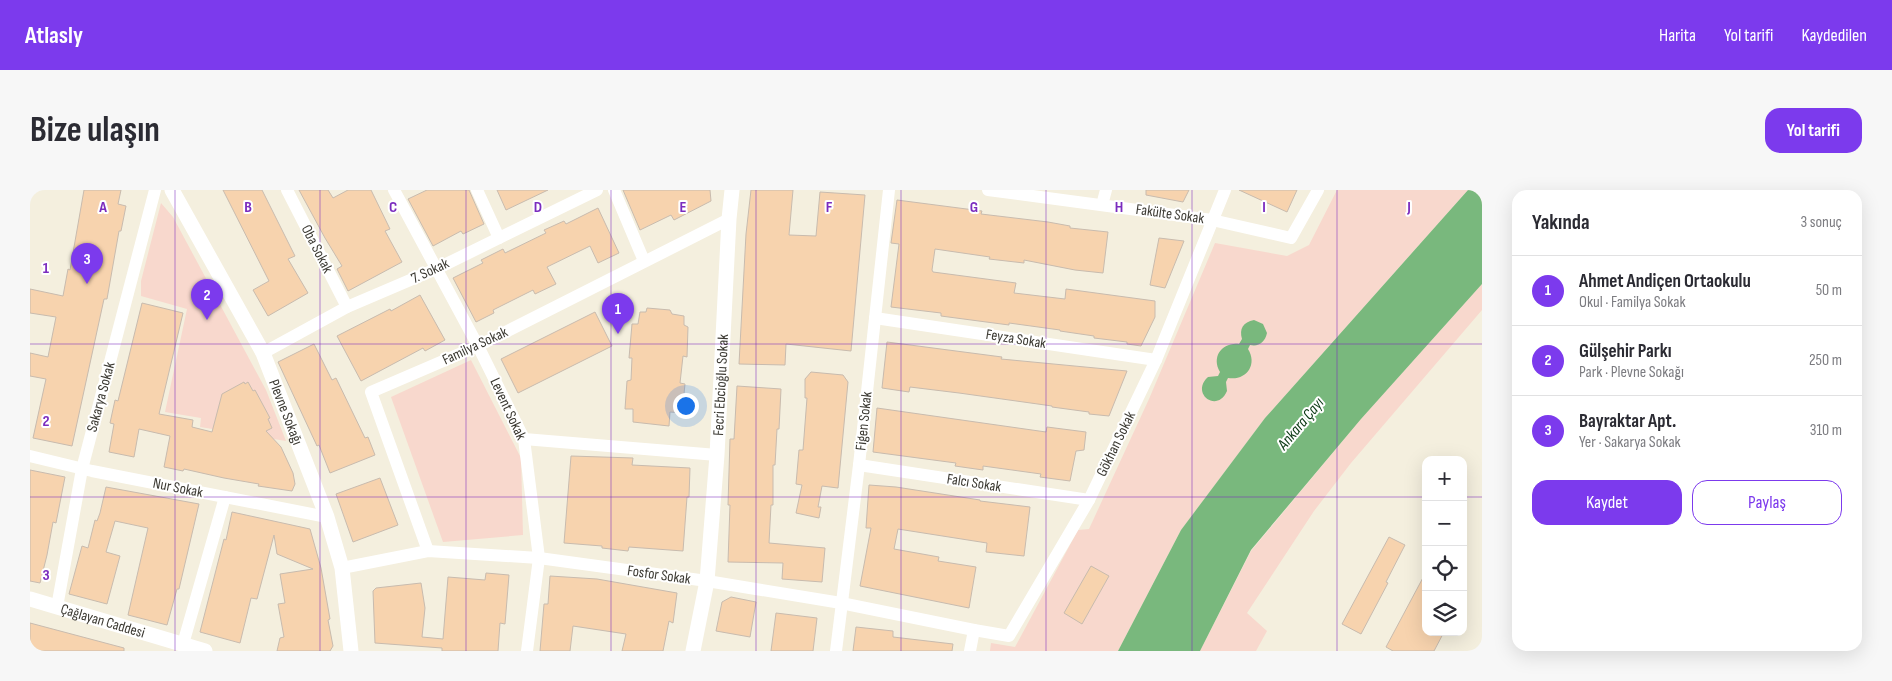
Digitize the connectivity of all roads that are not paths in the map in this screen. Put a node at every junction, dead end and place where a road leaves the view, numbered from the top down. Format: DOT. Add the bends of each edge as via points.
graph roads {
  1 [pos="155,190"];
  2 [pos="172,190"];
  3 [pos="287,190"];
  4 [pos="394,190"];
  5 [pos="477,190"];
  6 [pos="597,190"];
  7 [pos="614,190"];
  8 [pos="732,190"];
  9 [pos="889,190"];
  10 [pos="988,190"];
  11 [pos="1106,190"];
  12 [pos="1225,190"];
  13 [pos="1318,190"];
  14 [pos="1102,205"];
  15 [pos="729,219"];
  16 [pos="1212,220"];
  17 [pos="499,238"];
  18 [pos="644,261"];
  19 [pos="436,269"];
  20 [pos="348,307"];
  21 [pos="875,318"];
  22 [pos="478,346"];
  23 [pos="263,353"];
  24 [pos="1156,360"];
  25 [pos="524,439"];
  26 [pos="717,455"];
  27 [pos="30,456"];
  28 [pos="860,465"];
  29 [pos="82,469"];
  30 [pos="225,497"];
  31 [pos="1089,500"];
  32 [pos="327,517"];
  33 [pos="428,551"];
  34 [pos="538,558"];
  35 [pos="342,568"];
  36 [pos="707,581"];
  37 [pos="30,599"];
  38 [pos="841,603"];
  39 [pos="57,607"];
  40 [pos="974,630"];
  41 [pos="183,644"];
  42 [pos="205,651"];
  43 [pos="351,651"];
  44 [pos="526,651"];
  45 [pos="693,651"];
  46 [pos="836,651"];
  47 [pos="970,651"];
  1 -- 29 [label="street, Sakarya Sokak"];
  2 -- 23 [label="street, Plevne Sokağı"];
  3 -- 20 [label="street, Oba Sokak"];
  4 -- 19 [label="street, Levent Sokak"];
  5 -- 17 [label="street"];
  6 -- 17 [label="street, 7. Sokak"];
  7 -- 18 [label="street"];
  8 -- 15 [label="street, Fecri Ebcioğlu Sokak"];
  9 -- 21 [label="street, Figen Sokak"];
  10 -- 14 [label="street, Fakülte Sokak"];
  11 -- 14 [label="street"];
  12 -- 16 [label="street, Gökhan Sokak"];
  13 -- 16 [label="street, Fakülte Sokak" via="1291,238"];
  14 -- 16 [label="street, Fakülte Sokak"];
  15 -- 18 [label="street, Familya Sokak"];
  15 -- 26 [label="street, Fecri Ebcioğlu Sokak"];
  16 -- 24 [label="street, Gökhan Sokak"];
  17 -- 19 [label="street, 7. Sokak"];
  18 -- 22 [label="street, Familya Sokak"];
  19 -- 20 [label="street, 7. Sokak"];
  19 -- 22 [label="street, Levent Sokak"];
  20 -- 23 [label="street, 7. Sokak"];
  21 -- 24 [label="street, Feyza Sokak"];
  21 -- 28 [label="street, Figen Sokak"];
  22 -- 25 [label="street, Levent Sokak"];
  22 -- 33 [label="street, Familya Sokak" via="371,392"];
  23 -- 32 [label="street, Plevne Sokağı"];
  24 -- 31 [label="street, Gökhan Sokak"];
  25 -- 26 [label="street"];
  25 -- 34 [label="street, Levent Sokak"];
  26 -- 36 [label="street, Fecri Ebcioğlu Sokak"];
  27 -- 29 [label="street, Nur Sokak"];
  28 -- 31 [label="street, Falcı Sokak"];
  28 -- 38 [label="street, Figen Sokak"];
  29 -- 30 [label="street, Nur Sokak"];
  29 -- 39 [label="street, Sakarya Sokak"];
  30 -- 32 [label="street, Nur Sokak"];
  30 -- 41 [label="street"];
  31 -- 40 [label="street, Gökhan Sokak" via="1009,636"];
  32 -- 35 [label="street, Plevne Sokağı"];
  33 -- 34 [label="street, Fosfor Sokak"];
  33 -- 35 [label="street, Fosfor Sokak"];
  34 -- 36 [label="street, Fosfor Sokak"];
  34 -- 44 [label="street, Levent Sokak"];
  35 -- 43 [label="street, Plevne Sokağı"];
  36 -- 38 [label="street, Fosfor Sokak"];
  36 -- 45 [label="street, Fecri Ebcioğlu Sokak"];
  37 -- 39 [label="street, Çağlayan Caddesi"];
  38 -- 40 [label="street, Fosfor Sokak"];
  38 -- 46 [label="street, Figen Sokak"];
  39 -- 41 [label="street, Çağlayan Caddesi"];
  40 -- 47 [label="street"];
  41 -- 42 [label="street, Çağlayan Caddesi"];
}
